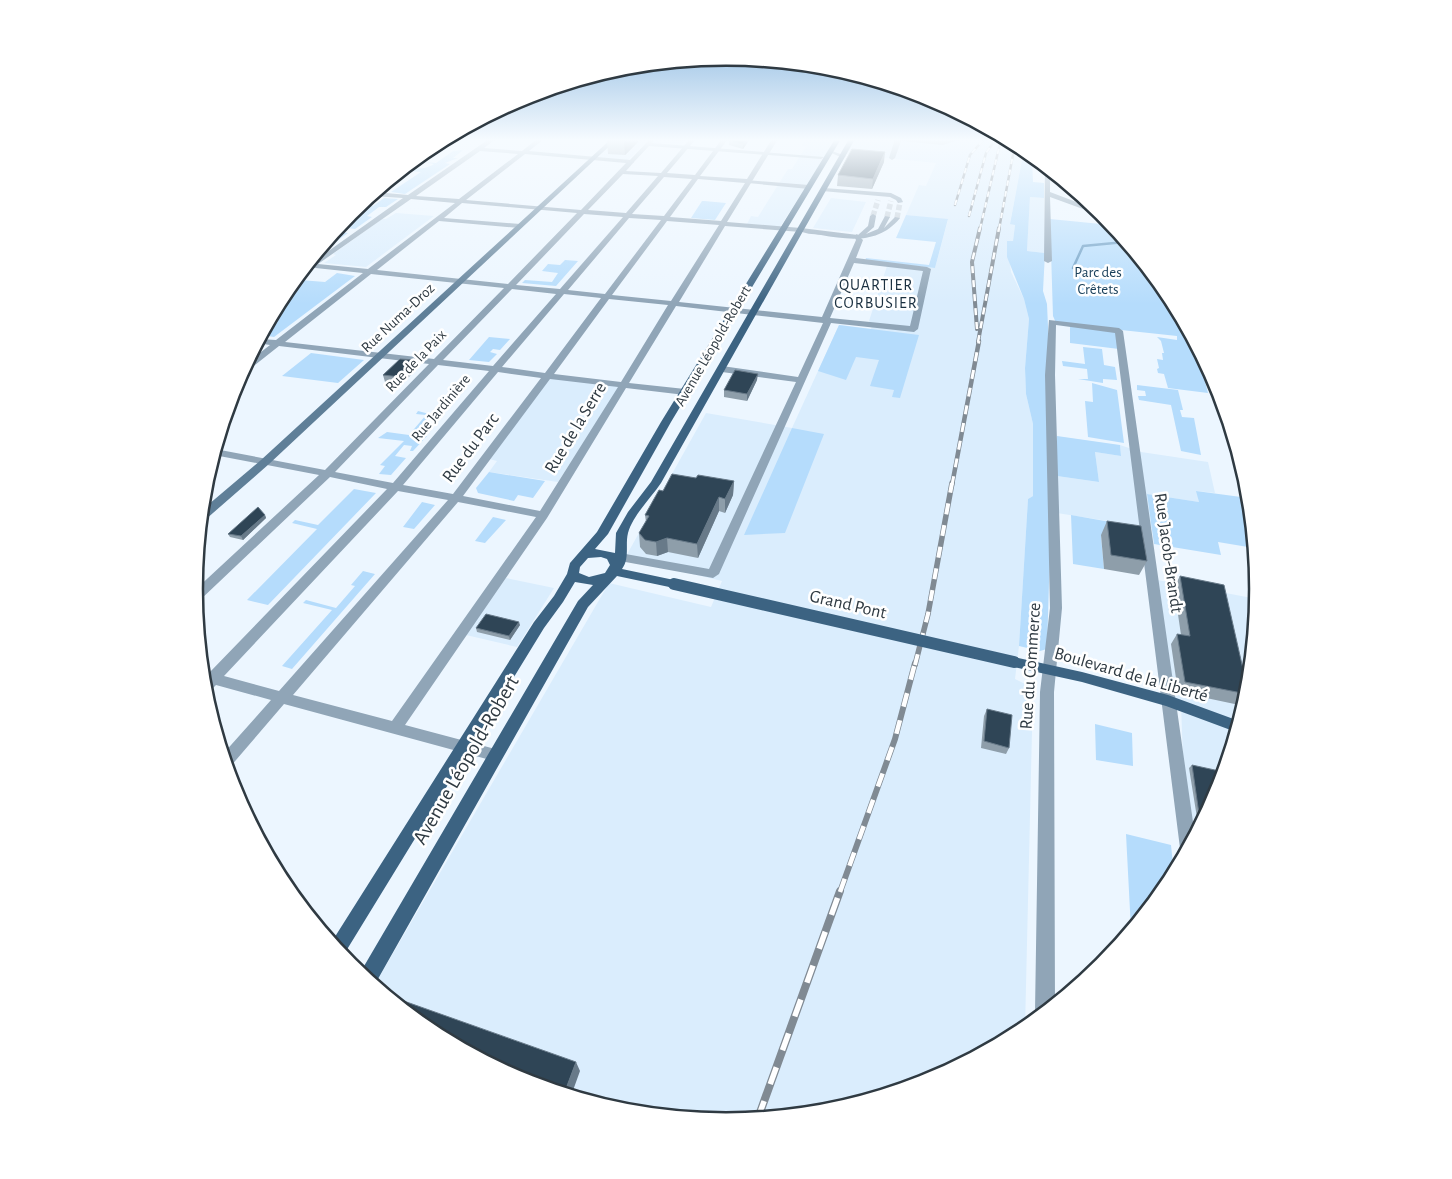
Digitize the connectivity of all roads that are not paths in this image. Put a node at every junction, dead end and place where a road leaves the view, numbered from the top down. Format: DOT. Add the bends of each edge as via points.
graph roads {
  1 [pos="413,194"];
  2 [pos="471,194"];
  3 [pos="554,194"];
  4 [pos="600,194"];
  5 [pos="644,194"];
  6 [pos="684,194"];
  7 [pos="740,194"];
  8 [pos="805,194"];
  9 [pos="822,194"];
  10 [pos="872,194"];
  11 [pos="1047,194"];
  12 [pos="1050,194"];
  13 [pos="382,195"];
  14 [pos="884,195"];
  15 [pos="409,197"];
  16 [pos="878,200"];
  17 [pos="891,201"];
  18 [pos="461,202"];
  19 [pos="900,202"];
  20 [pos="1082,207"];
  21 [pos="539,208"];
  22 [pos="582,212"];
  23 [pos="626,216"];
  24 [pos="873,216"];
  25 [pos="887,217"];
  26 [pos="897,218"];
  27 [pos="438,219"];
  28 [pos="665,219"];
  29 [pos="721,224"];
  30 [pos="520,226"];
  31 [pos="783,229"];
  32 [pos="801,230"];
  33 [pos="857,236"];
  34 [pos="323,256"];
  35 [pos="851,260"];
  36 [pos="1048,261"];
  37 [pos="315,267"];
  38 [pos="369,272"];
  39 [pos="460,281"];
  40 [pos="510,287"];
  41 [pos="562,292"];
  42 [pos="607,296"];
  43 [pos="673,303"];
  44 [pos="734,310"];
  45 [pos="755,312"];
  46 [pos="825,320"];
  47 [pos="1052,322"];
  48 [pos="266,342"];
  49 [pos="279,343"];
  50 [pos="381,355"];
  51 [pos="258,356"];
  52 [pos="436,362"];
  53 [pos="495,369"];
  54 [pos="722,369"];
  55 [pos="547,375"];
  56 [pos="801,380"];
  57 [pos="623,384"];
  58 [pos="685,392"];
  59 [pos="221,453"];
  60 [pos="265,462"];
  61 [pos="327,474"];
  62 [pos="395,487"];
  63 [pos="455,499"];
  64 [pos="209,510"];
  65 [pos="543,515"];
  66 [pos="586,554"];
  67 [pos="620,557"];
  68 [pos="614,572"];
  69 [pos="573,574"];
  70 [pos="203,590"];
  71 [pos="1014,662"];
  72 [pos="1050,670"];
  73 [pos="210,677"];
  74 [pos="211,682"];
  75 [pos="281,698"];
  76 [pos="1168,701"];
  77 [pos="1231,724"];
  78 [pos="395,728"];
  79 [pos="463,747"];
  80 [pos="494,755"];
  81 [pos="230,756"];
  82 [pos="1186,837"];
  83 [pos="341,943"];
  84 [pos="371,973"];
  85 [pos="1045,1005"];
  1 -- 15 [label="street"];
  2 -- 18 [label="street"];
  3 -- 21 [label="main road, Rue Numa-Droz"];
  4 -- 22 [label="street, Rue de la Paix"];
  5 -- 23 [label="street, Rue Jardinière"];
  6 -- 28 [label="street, Rue du Parc"];
  7 -- 29 [label="street, Rue de la Serre"];
  8 -- 31 [label="main road, Avenue Léopold-Robert"];
  9 -- 32 [label="main road, Avenue Léopold-Robert"];
  10 -- 14 [label="street"];
  10 -- 16 [label="street" via="878,196"];
  11 -- 36 [label="street"];
  12 -- 20 [label="street"];
  13 -- 15 [label="street"];
  14 -- 17 [label="street"];
  14 -- 19 [label="street" via="896,197"];
  15 -- 18 [label="street"];
  15 -- 34 [label="street"];
  18 -- 21 [label="street"];
  18 -- 27 [label="street"];
  21 -- 22 [label="street"];
  21 -- 30 [label="main road, Rue Numa-Droz"];
  22 -- 23 [label="street"];
  22 -- 40 [label="street, Rue de la Paix"];
  23 -- 28 [label="street"];
  23 -- 41 [label="street, Rue Jardinière"];
  24 -- 33 [label="street" via="871,227"];
  25 -- 33 [label="street" via="877,232"];
  26 -- 33 [label="street" via="884,232"];
  27 -- 30 [label="street"];
  27 -- 38 [label="street"];
  28 -- 29 [label="street"];
  28 -- 42 [label="street, Rue du Parc"];
  29 -- 31 [label="street"];
  29 -- 43 [label="street, Rue de la Serre"];
  30 -- 39 [label="main road, Rue Numa-Droz"];
  31 -- 32 [label="street"];
  31 -- 44 [label="main road, Avenue Léopold-Robert"];
  32 -- 33 [label="street"];
  32 -- 45 [label="main road, Avenue Léopold-Robert"];
  33 -- 35 [label="street" via="860,240"];
  35 -- 46 [label="street"];
  35 -- 46 [label="street" via="927,269 914,329"];
  37 -- 38 [label="street"];
  38 -- 39 [label="street"];
  38 -- 49 [label="street"];
  39 -- 40 [label="street"];
  39 -- 50 [label="main road, Rue Numa-Droz"];
  40 -- 41 [label="street"];
  40 -- 52 [label="street, Rue de la Paix"];
  41 -- 42 [label="street"];
  41 -- 53 [label="street, Rue Jardinière"];
  42 -- 43 [label="street"];
  42 -- 55 [label="street, Rue du Parc"];
  43 -- 44 [label="street"];
  43 -- 57 [label="street, Rue de la Serre"];
  44 -- 45 [label="street"];
  44 -- 58 [label="main road, Avenue Léopold-Robert"];
  45 -- 46 [label="street"];
  45 -- 54 [label="main road, Avenue Léopold-Robert"];
  46 -- 56 [label="street" via="827,323"];
  47 -- 72 [label="street, Rue du Commerce" via="1050,375 1056,608"];
  47 -- 76 [label="street, Rue Jacob-Brandt" via="1119,331"];
  48 -- 49 [label="street"];
  49 -- 50 [label="street"];
  49 -- 51 [label="street"];
  50 -- 52 [label="street"];
  50 -- 60 [label="main road, Rue Numa-Droz"];
  52 -- 53 [label="street"];
  52 -- 61 [label="street, Rue de la Paix"];
  53 -- 55 [label="street"];
  53 -- 62 [label="street, Rue Jardinière"];
  54 -- 56 [label="street"];
  54 -- 67 [label="main road, Avenue Léopold-Robert" via="622,533"];
  55 -- 57 [label="street"];
  55 -- 63 [label="street, Rue du Parc"];
  56 -- 67 [label="street" via="713,574"];
  57 -- 58 [label="street"];
  57 -- 65 [label="street, Rue de la Serre"];
  58 -- 66 [label="main road, Avenue Léopold-Robert" via="602,534"];
  59 -- 60 [label="street"];
  60 -- 61 [label="street"];
  60 -- 64 [label="main road, Rue Numa-Droz"];
  61 -- 62 [label="street"];
  61 -- 70 [label="street, Rue de la Paix"];
  62 -- 63 [label="street"];
  62 -- 73 [label="street, Rue Jardinière"];
  63 -- 65 [label="street"];
  63 -- 75 [label="street, Rue du Parc"];
  65 -- 78 [label="street, Rue de la Serre"];
  66 -- 68 [label="main road" via="611,556 616,565"];
  66 -- 69 [label="main road, Avenue Léopold-Robert" via="574,566"];
  67 -- 68 [label="main road, Avenue Léopold-Robert"];
  68 -- 69 [label="main road" via="588,581"];
  68 -- 71 [label="main road, Grand Pont, bridge"];
  68 -- 80 [label="main road, Avenue Léopold-Robert" via="583,604"];
  69 -- 79 [label="main road, Avenue Léopold-Robert"];
  71 -- 72 [label="main road, Boulevard de la Liberté"];
  72 -- 76 [label="main road, Boulevard de la Liberté"];
  72 -- 85 [label="street, Rue du Commerce" via="1047,692"];
  74 -- 75 [label="street"];
  75 -- 78 [label="street"];
  75 -- 81 [label="street, Rue du Parc"];
  76 -- 77 [label="main road, Boulevard de la Liberté"];
  76 -- 82 [label="street, Rue Jacob-Brandt"];
  78 -- 79 [label="street"];
  79 -- 80 [label="street"];
  79 -- 83 [label="main road, Avenue Léopold-Robert"];
  80 -- 84 [label="main road, Avenue Léopold-Robert"];
}
